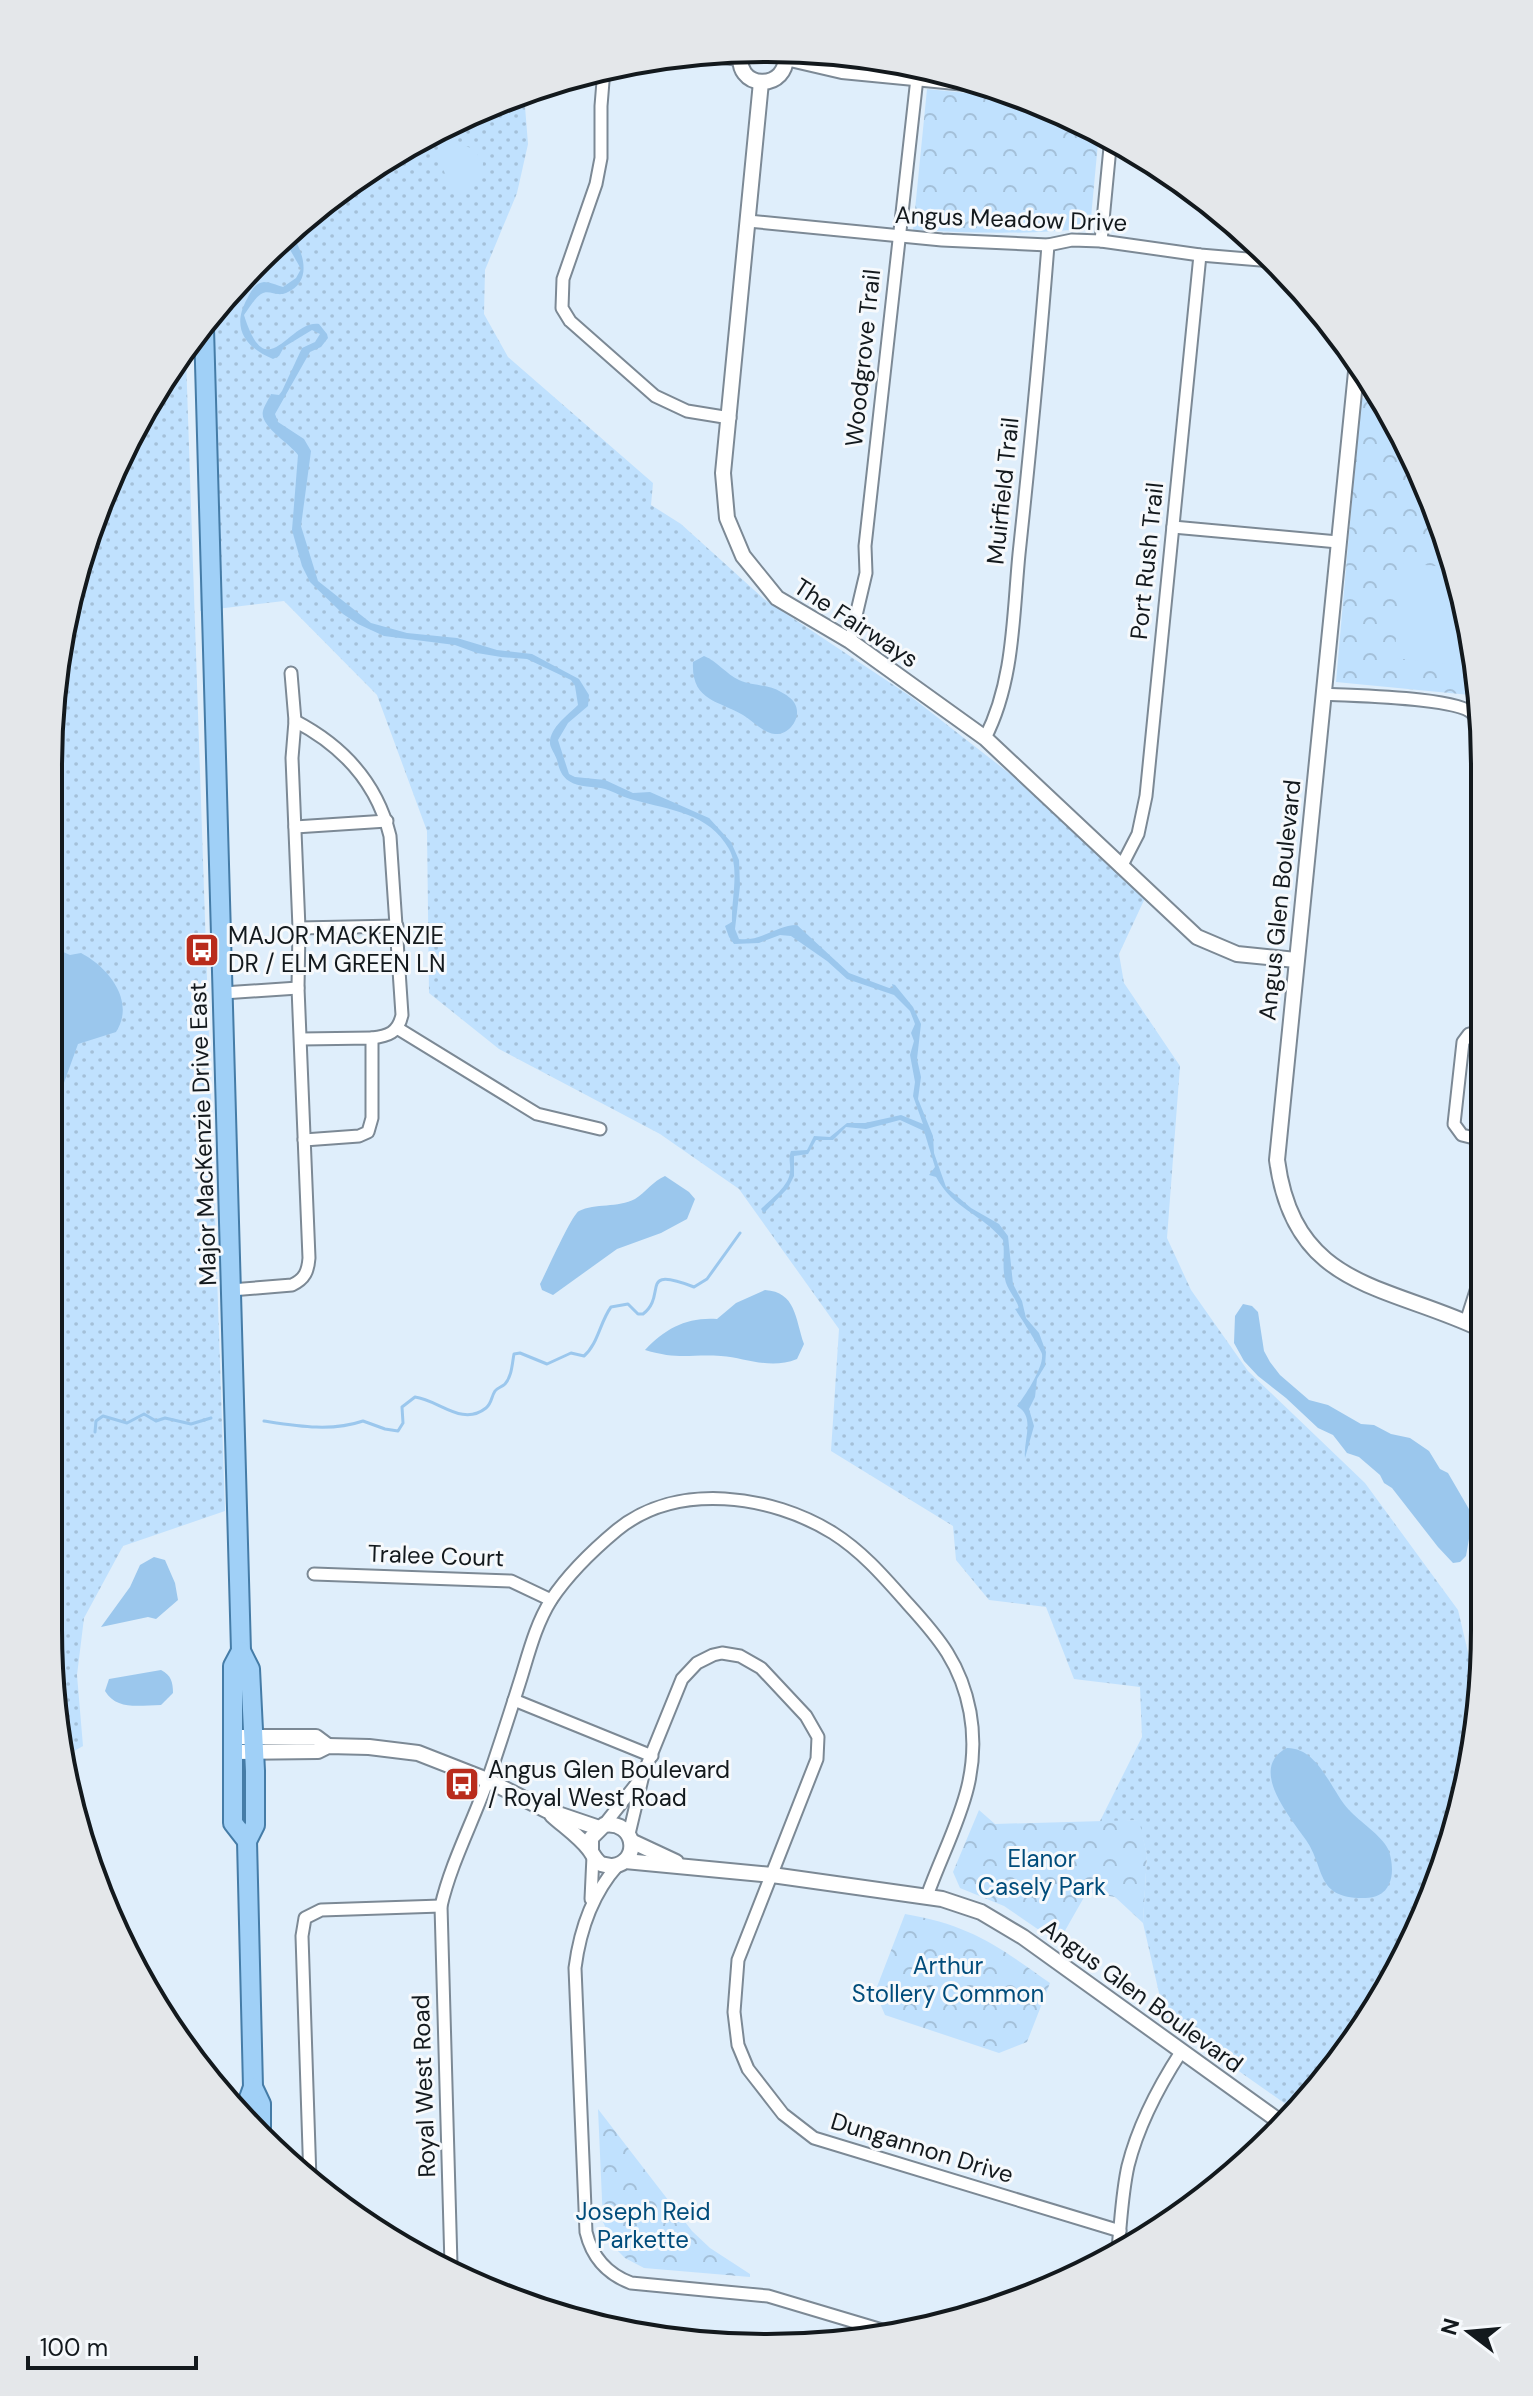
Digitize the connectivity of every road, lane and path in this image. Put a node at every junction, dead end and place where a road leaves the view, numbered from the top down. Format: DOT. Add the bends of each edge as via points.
graph roads {
  1 [pos="743,63"];
  2 [pos="785,63"];
  3 [pos="820,65"];
  4 [pos="910,77"];
  5 [pos="917,78"];
  6 [pos="603,82"];
  7 [pos="761,82"];
  8 [pos="1110,151"];
  9 [pos="748,221"];
  10 [pos="897,237"];
  11 [pos="1101,241"];
  12 [pos="1048,245"];
  13 [pos="1200,255"];
  14 [pos="1256,260"];
  15 [pos="204,343"];
  16 [pos="1355,380"];
  17 [pos="730,418"];
  18 [pos="1173,527"];
  19 [pos="1338,542"];
  20 [pos="850,641"];
  21 [pos="291,673"];
  22 [pos="1323,694"];
  23 [pos="1468,712"];
  24 [pos="295,721"];
  25 [pos="985,738"];
  26 [pos="387,821"];
  27 [pos="295,827"];
  28 [pos="1121,867"];
  29 [pos="397,926"];
  30 [pos="299,928"];
  31 [pos="1296,960"];
  32 [pos="298,988"];
  33 [pos="223,993"];
  34 [pos="397,1028"];
  35 [pos="1471,1034"];
  36 [pos="372,1038"];
  37 [pos="301,1039"];
  38 [pos="600,1129"];
  39 [pos="1471,1137"];
  40 [pos="304,1140"];
  41 [pos="231,1290"];
  42 [pos="1471,1306"];
  43 [pos="1466,1322"];
  44 [pos="1471,1324"];
  45 [pos="314,1574"];
  46 [pos="551,1600"];
  47 [pos="241,1651"];
  48 [pos="514,1700"];
  49 [pos="254,1744"];
  50 [pos="233,1745"];
  51 [pos="652,1756"];
  52 [pos="643,1775"];
  53 [pos="487,1780"];
  54 [pos="546,1810"];
  55 [pos="602,1826"];
  56 [pos="630,1837"];
  57 [pos="247,1841"];
  58 [pos="592,1853"];
  59 [pos="622,1863"];
  60 [pos="688,1867"];
  61 [pos="772,1875"];
  62 [pos="927,1896"];
  63 [pos="591,1903"];
  64 [pos="441,1906"];
  65 [pos="1181,2052"];
  66 [pos="253,2087"];
  67 [pos="247,2105"];
  68 [pos="1274,2118"];
  69 [pos="261,2120"];
  70 [pos="310,2165"];
  71 [pos="1120,2231"];
  72 [pos="1119,2240"];
  73 [pos="451,2259"];
  74 [pos="869,2326"];
  1 -- 7 [label="street" via="746,75"];
  2 -- 7 [label="street" via="778,77"];
  3 -- 4 [label="street"];
  5 -- 10 [label="street, Woodgrove Trail"];
  6 -- 17 [label="street" via="601,158 563,279 562,308 655,396 687,411"];
  7 -- 9 [label="street, The Fairways"];
  8 -- 11 [label="street"];
  9 -- 10 [label="street, Angus Meadow Drive"];
  9 -- 17 [label="street, The Fairways"];
  10 -- 12 [label="street, Angus Meadow Drive"];
  10 -- 20 [label="street, Woodgrove Trail" via="866,573"];
  11 -- 12 [label="street, Angus Meadow Drive"];
  11 -- 13 [label="street, Angus Meadow Drive"];
  12 -- 25 [label="street, Muirfield Trail" via="1005,684"];
  13 -- 14 [label="street, Angus Meadow Drive"];
  13 -- 18 [label="street, Port Rush Trail"];
  15 -- 33 [label="main road, Major MacKenzie Drive East"];
  16 -- 19 [label="street, Angus Glen Boulevard"];
  17 -- 20 [label="street, The Fairways" via="724,497 743,556 777,598"];
  18 -- 19 [label="street"];
  18 -- 28 [label="street, Port Rush Trail" via="1146,796 1138,834"];
  19 -- 22 [label="street, Angus Glen Boulevard"];
  20 -- 25 [label="street, The Fairways"];
  21 -- 24 [label="street"];
  22 -- 23 [label="street" via="1455,704"];
  22 -- 31 [label="street, Angus Glen Boulevard"];
  24 -- 26 [label="street" via="347,756 374,792"];
  24 -- 27 [label="street"];
  25 -- 28 [label="street, The Fairways"];
  26 -- 27 [label="street"];
  26 -- 29 [label="street"];
  27 -- 30 [label="street"];
  28 -- 31 [label="street, The Fairways" via="1205,942 1237,954"];
  29 -- 30 [label="street"];
  29 -- 34 [label="street" via="402,1015"];
  30 -- 32 [label="street"];
  31 -- 43 [label="street, Angus Glen Boulevard" via="1277,1149 1290,1212 1309,1244 1343,1274"];
  32 -- 33 [label="street"];
  32 -- 37 [label="street"];
  33 -- 41 [label="main road, Major MacKenzie Drive East"];
  34 -- 36 [label="street"];
  34 -- 38 [label="street" via="537,1114"];
  35 -- 39 [label="street" via="1463,1042 1454,1116 1456,1130"];
  36 -- 37 [label="street"];
  36 -- 40 [label="street" via="368,1132"];
  37 -- 40 [label="street"];
  40 -- 41 [label="street" via="308,1270 292,1285"];
  41 -- 47 [label="main road, Major MacKenzie Drive East"];
  42 -- 43 [label="street"];
  43 -- 44 [label="street, Angus Glen Boulevard"];
  45 -- 46 [label="street, Tralee Court" via="511,1581"];
  46 -- 48 [label="street, Royal West Road"];
  46 -- 62 [label="street, Royal West Road" via="617,1530 640,1515 680,1501 768,1506 812,1522 847,1543 944,1645 969,1710 973,1751 968,1795"];
  47 -- 49 [label="main road, Major MacKenzie Drive East" via="250,1669"];
  47 -- 50 [label="main road, Major MacKenzie Drive East" via="233,1666"];
  48 -- 51 [label="street"];
  48 -- 53 [label="street, Royal West Road"];
  49 -- 50 [label="street"];
  49 -- 53 [label="street" via="418,1753"];
  49 -- 57 [label="main road, Major MacKenzie Drive East" via="255,1825"];
  50 -- 57 [label="main road, Major MacKenzie Drive East" via="233,1823"];
  51 -- 52 [label="street"];
  51 -- 61 [label="street" via="682,1679 697,1663 732,1654 761,1668 811,1722 819,1744"];
  52 -- 55 [label="street"];
  52 -- 56 [label="street"];
  53 -- 54 [label="street"];
  53 -- 64 [label="street, Royal West Road"];
  54 -- 55 [label="street"];
  54 -- 58 [label="street"];
  55 -- 56 [label="street" via="618,1825"];
  55 -- 58 [label="street" via="591,1838"];
  56 -- 59 [label="street" via="631,1848"];
  56 -- 60 [label="street, Angus Glen Boulevard"];
  57 -- 66 [label="main road, Major MacKenzie Drive East"];
  58 -- 59 [label="street" via="601,1864"];
  58 -- 63 [label="street"];
  59 -- 60 [label="street, Angus Glen Boulevard"];
  59 -- 63 [label="street"];
  60 -- 61 [label="street, Angus Glen Boulevard"];
  61 -- 62 [label="street, Angus Glen Boulevard"];
  61 -- 71 [label="street, Dungannon Drive" via="738,1960 735,2031 748,2069 789,2120 822,2141"];
  62 -- 65 [label="street, Angus Glen Boulevard" via="994,1919"];
  63 -- 74 [label="street" via="575,1982 586,2232 594,2255 611,2273 631,2283 768,2296"];
  64 -- 70 [label="street" via="321,1910 305,1918"];
  64 -- 73 [label="street, Royal West Road"];
  65 -- 68 [label="street, Angus Glen Boulevard"];
  65 -- 71 [label="street" via="1133,2151"];
  66 -- 67 [label="main road, Major MacKenzie Drive East"];
  66 -- 69 [label="main road, Major MacKenzie Drive East"];
  71 -- 72 [label="street"];
}
